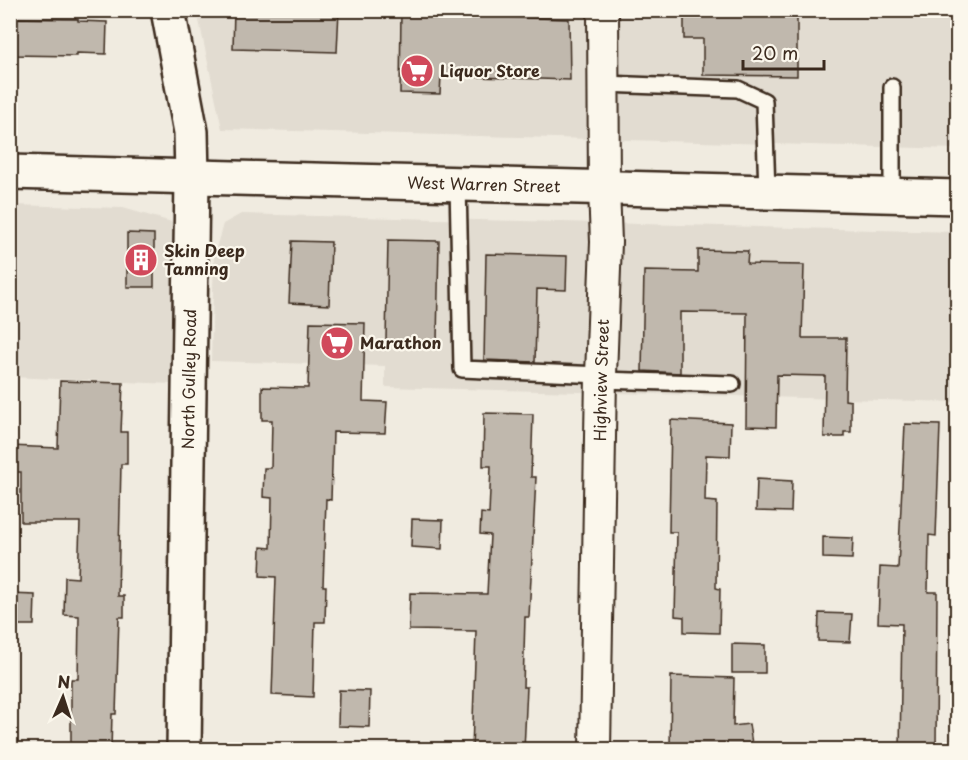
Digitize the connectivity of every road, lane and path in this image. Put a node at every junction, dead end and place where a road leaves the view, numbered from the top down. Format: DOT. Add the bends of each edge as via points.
graph roads {
  1 [pos="168,10"];
  2 [pos="603,10"];
  3 [pos="604,84"];
  4 [pos="892,87"];
  5 [pos="10,172"];
  6 [pos="192,177"];
  7 [pos="458,184"];
  8 [pos="604,188"];
  9 [pos="768,192"];
  10 [pos="892,195"];
  11 [pos="957,197"];
  12 [pos="601,377"];
  13 [pos="732,384"];
  14 [pos="184,750"];
  15 [pos="596,750"];
  1 -- 6 [label="main road, North Gulley Road" via="190,132"];
  2 -- 3 [label="street, Highview Street"];
  3 -- 8 [label="street, Highview Street"];
  3 -- 9 [label="lane" via="738,89 764,101"];
  4 -- 10 [label="lane"];
  5 -- 6 [label="main road, West Warren Street"];
  6 -- 7 [label="main road, West Warren Street"];
  6 -- 14 [label="main road, North Gulley Road"];
  7 -- 8 [label="main road, West Warren Street"];
  7 -- 12 [label="lane" via="462,369"];
  8 -- 9 [label="main road, West Warren Street"];
  8 -- 12 [label="street, Highview Street"];
  9 -- 10 [label="main road, West Warren Street"];
  10 -- 11 [label="main road, West Warren Street"];
  12 -- 13 [label="lane"];
  12 -- 15 [label="street, Highview Street"];
}
